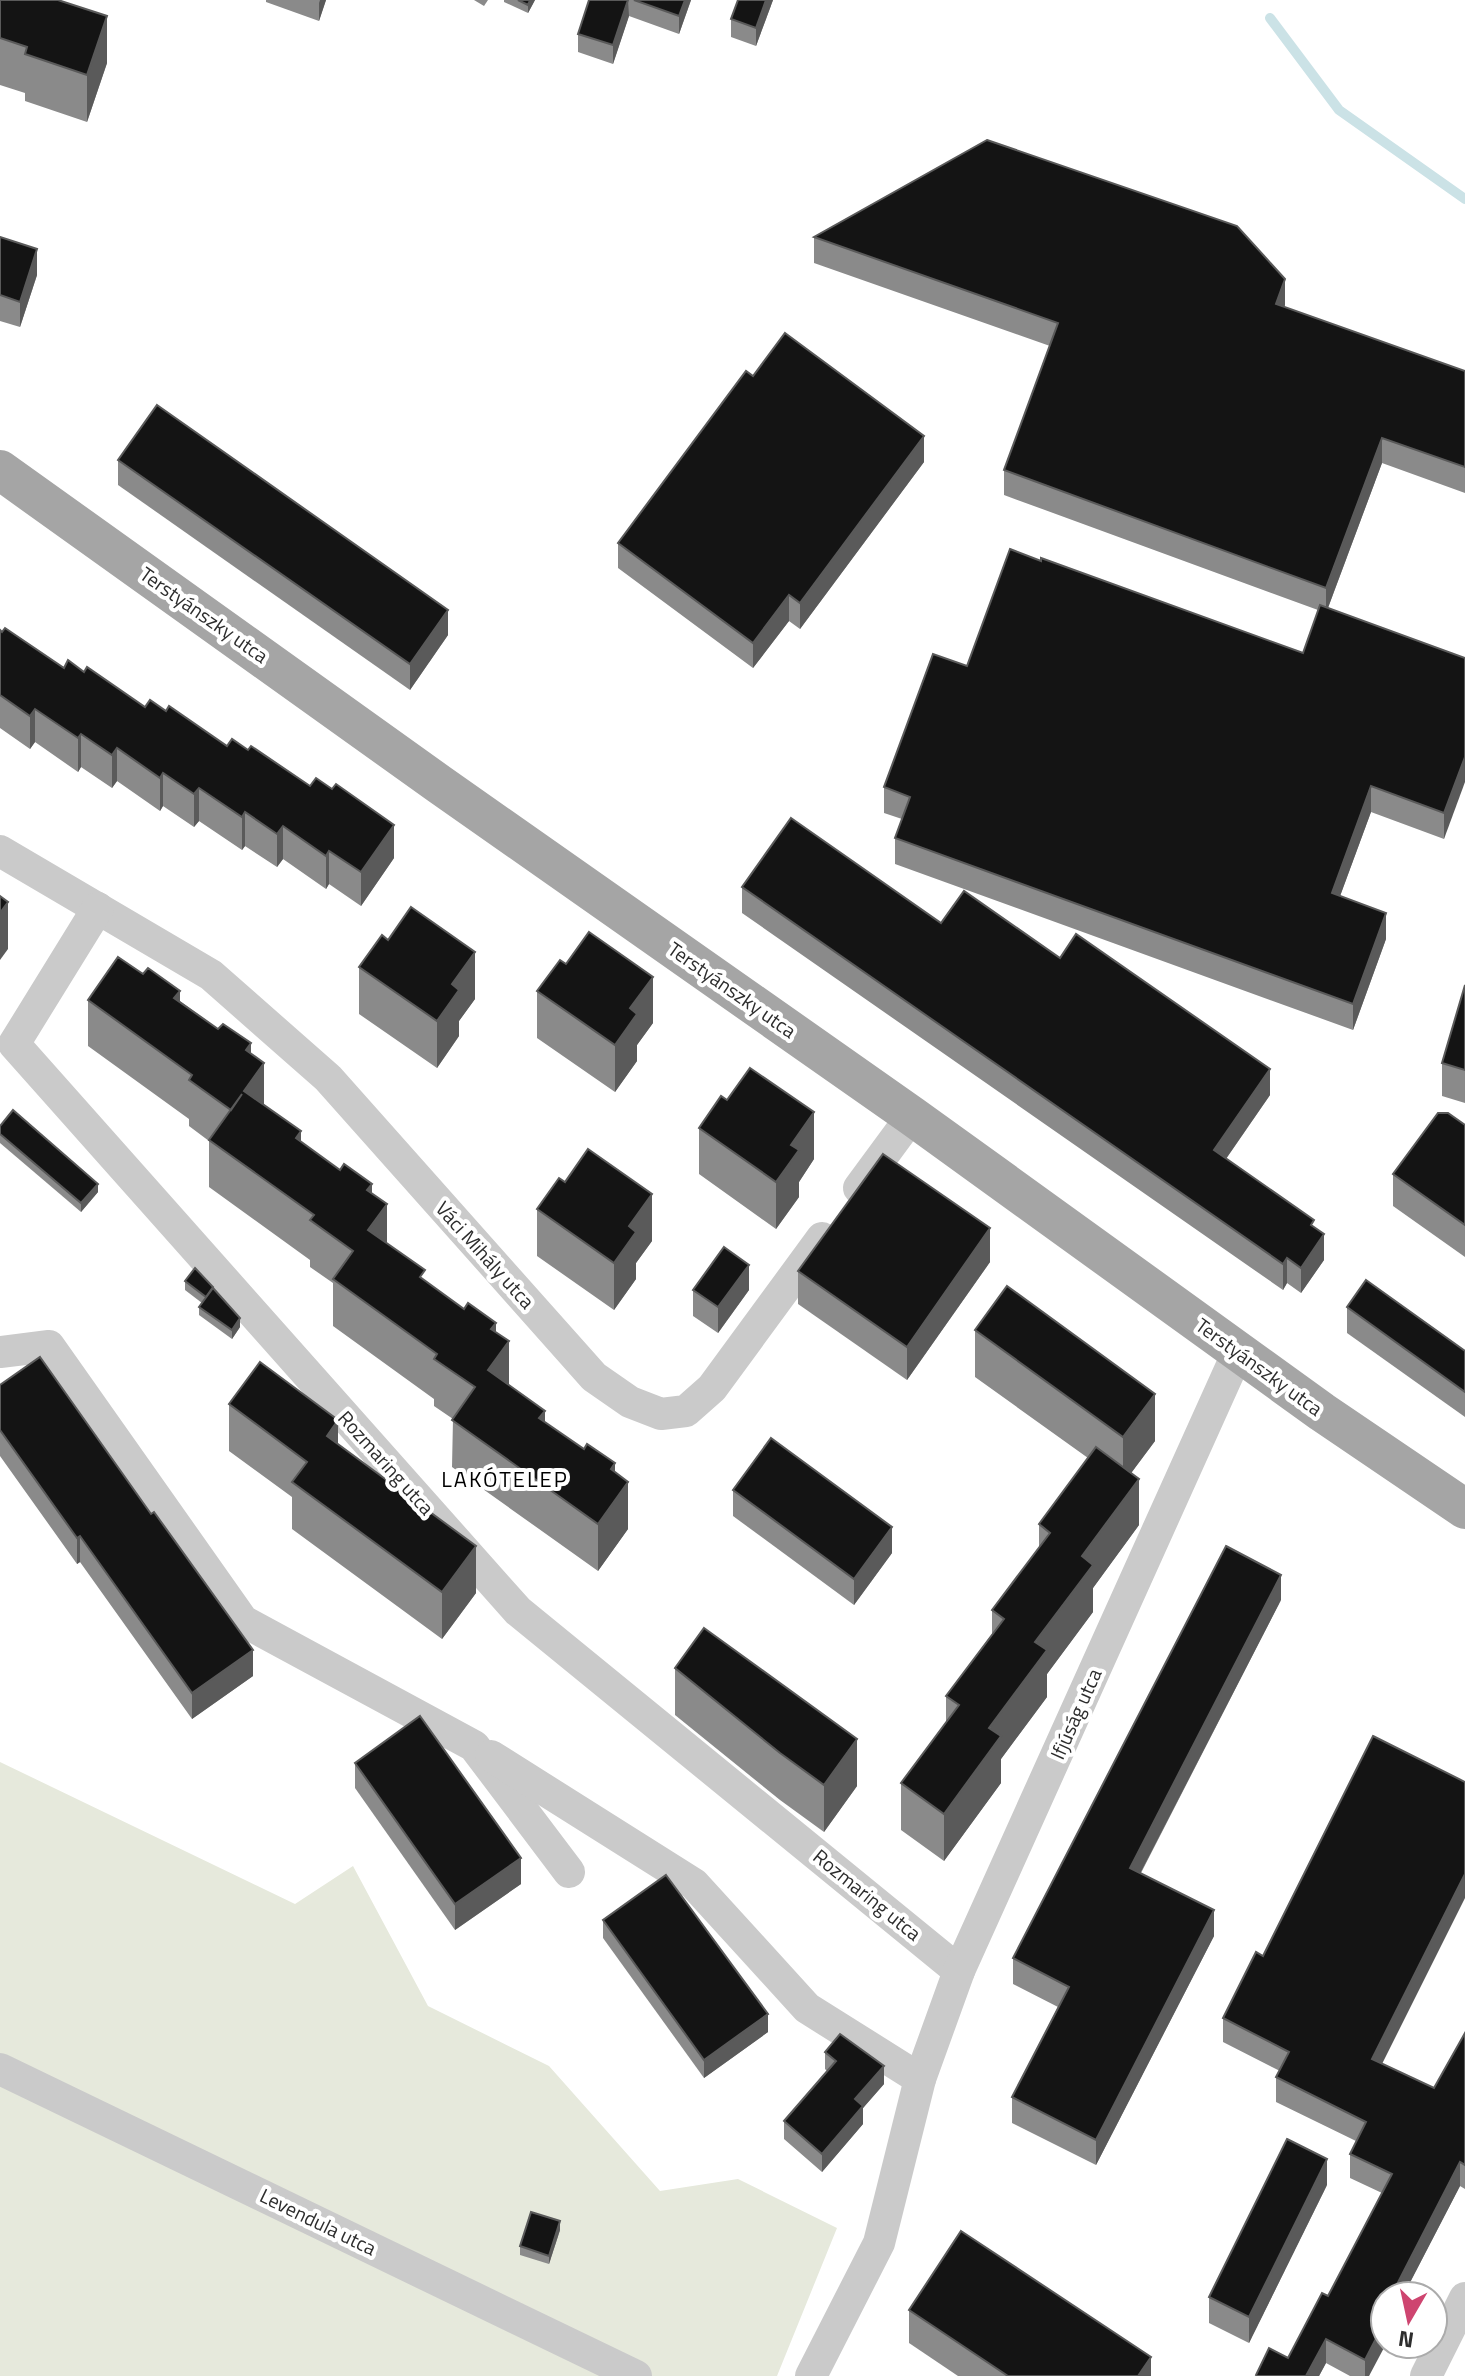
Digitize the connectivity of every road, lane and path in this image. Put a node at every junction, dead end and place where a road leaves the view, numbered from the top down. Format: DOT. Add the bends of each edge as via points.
graph roads {
  1 [pos="0,470"];
  2 [pos="0,851"];
  3 [pos="98,908"];
  4 [pos="912,1116"];
  5 [pos="0,1352"];
  6 [pos="1238,1352"];
  7 [pos="1465,1509"];
  8 [pos="474,1746"];
  9 [pos="569,1872"];
  10 [pos="959,1971"];
  11 [pos="0,2069"];
  12 [pos="920,2079"];
  13 [pos="1465,2298"];
  14 [pos="636,2376"];
  15 [pos="811,2376"];
  16 [pos="1426,2376"];
  1 -- 4 [label="main road, Terstyánszky utca"];
  2 -- 3 [label="street, Váci Mihály utca"];
  3 -- 4 [label="street, Váci Mihály utca" via="211,975 328,1078 594,1377 630,1402 661,1414 686,1411 712,1388"];
  3 -- 10 [label="street, Rozmaring utca" via="14,1044 518,1611"];
  4 -- 6 [label="main road, Terstyánszky utca"];
  5 -- 8 [label="street" via="49,1346 243,1621"];
  6 -- 7 [label="main road, Terstyánszky utca"];
  6 -- 10 [label="street, Ifjúság utca"];
  8 -- 9 [label="street"];
  8 -- 12 [label="street" via="694,1884 807,2008"];
  10 -- 12 [label="street, Ifjúság utca"];
  11 -- 14 [label="street, Levendula utca"];
  12 -- 15 [label="street, Ifjúság utca" via="879,2243"];
  13 -- 16 [label="street"];
}
